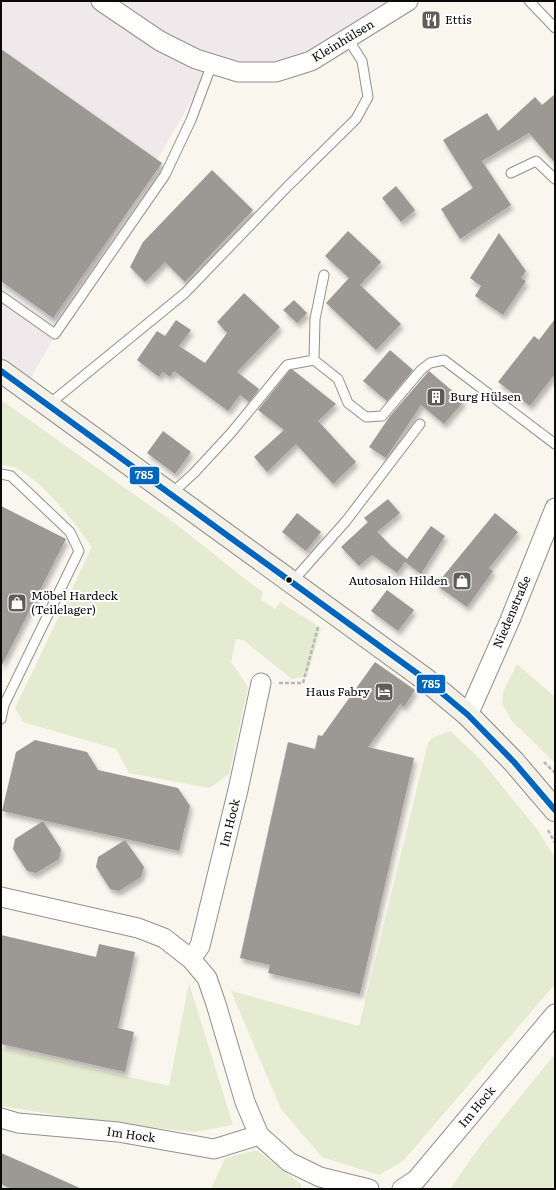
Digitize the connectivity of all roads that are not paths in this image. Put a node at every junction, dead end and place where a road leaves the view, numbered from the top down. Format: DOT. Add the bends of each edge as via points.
graph roads {
  1 [pos="102,1"];
  2 [pos="408,1"];
  3 [pos="528,1"];
  4 [pos="555,28"];
  5 [pos="348,39"];
  6 [pos="212,64"];
  7 [pos="511,173"];
  8 [pos="555,178"];
  9 [pos="324,275"];
  10 [pos="1,296"];
  11 [pos="314,360"];
  12 [pos="1,371"];
  13 [pos="48,405"];
  14 [pos="420,424"];
  15 [pos="555,444"];
  16 [pos="1,474"];
  17 [pos="171,494"];
  18 [pos="555,508"];
  19 [pos="292,582"];
  20 [pos="261,683"];
  21 [pos="468,715"];
  22 [pos="1,719"];
  23 [pos="555,810"];
  24 [pos="1,897"];
  25 [pos="191,959"];
  26 [pos="553,1018"];
  27 [pos="1,1118"];
  28 [pos="259,1135"];
  29 [pos="368,1189"];
  30 [pos="402,1189"];
  1 -- 6 [label="street, Kleinhülsen" via="160,41"];
  2 -- 5 [label="street, Kleinhülsen"];
  3 -- 4 [label="lane"];
  5 -- 6 [label="street, Kleinhülsen" via="311,61 276,72 238,72"];
  5 -- 13 [label="lane" via="362,61 368,97 356,119 185,293"];
  6 -- 10 [label="lane" via="191,120 165,175 55,334"];
  7 -- 8 [label="lane" via="536,161"];
  9 -- 11 [label="lane" via="315,319"];
  11 -- 15 [label="lane" via="338,378 348,403 366,417 382,416 421,370 430,363 444,360"];
  11 -- 17 [label="lane" via="287,365 231,433"];
  12 -- 13 [label="main road"];
  13 -- 17 [label="main road"];
  14 -- 19 [label="lane" via="346,521"];
  16 -- 22 [label="lane" via="11,476 70,532 79,551 4,705"];
  17 -- 19 [label="main road"];
  18 -- 21 [label="street, Niedenstraße"];
  19 -- 21 [label="main road" via="384,648"];
  20 -- 25 [label="street, Im Hock" via="200,946"];
  21 -- 23 [label="main road" via="514,762"];
  24 -- 25 [label="street" via="138,928 164,938"];
  25 -- 28 [label="street" via="207,978 245,1102"];
  26 -- 30 [label="street, Im Hock" via="416,1180"];
  27 -- 28 [label="street, Im Hock" via="18,1123 118,1132 214,1149"];
  28 -- 29 [label="street" via="290,1162 320,1176"];
}
